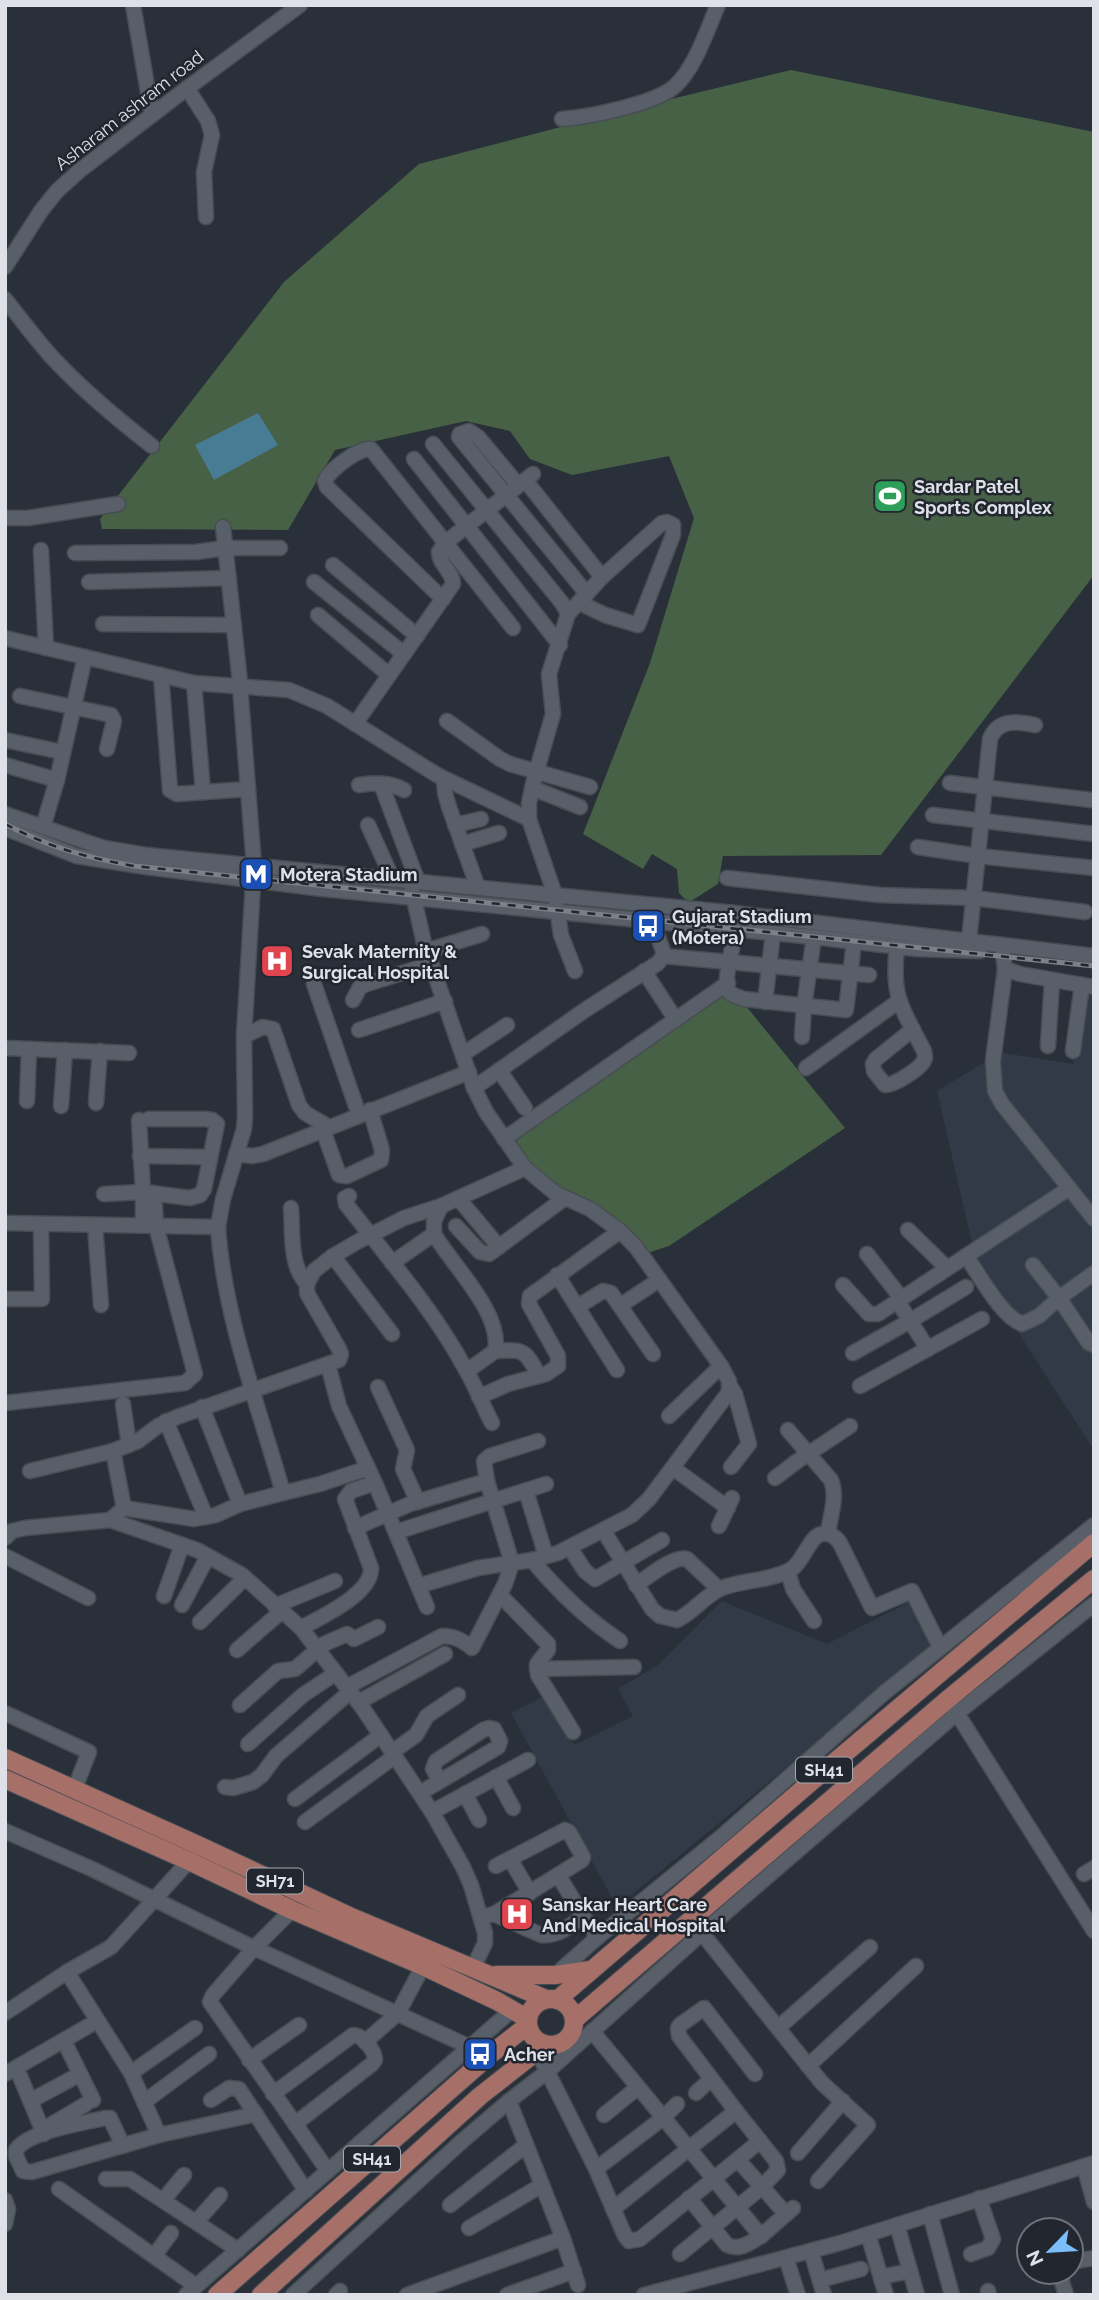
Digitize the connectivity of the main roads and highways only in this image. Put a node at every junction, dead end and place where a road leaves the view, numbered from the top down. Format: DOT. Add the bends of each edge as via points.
graph roads {
  1 [pos="1094,1544"];
  2 [pos="1094,1579"];
  3 [pos="5,1758"];
  4 [pos="5,1779"];
  5 [pos="346,1925"];
  6 [pos="592,1970"];
  7 [pos="479,1971"];
  8 [pos="551,1999"];
  9 [pos="574,2020"];
  10 [pos="528,2022"];
  11 [pos="541,2048"];
  12 [pos="273,2291"];
  13 [pos="217,2295"];
  1 -- 6 [label="main road, SH41"];
  2 -- 9 [label="main road, SH41" via="697,1927"];
  3 -- 5 [label="main road, SH71" via="75,1788"];
  4 -- 5 [label="main road, SH71" via="292,1910"];
  5 -- 7 [label="main road, SH71"];
  5 -- 10 [label="main road, SH71"];
  6 -- 7 [label="main road" via="555,1975"];
  6 -- 8 [label="main road, SH41"];
  7 -- 8 [label="main road, SH71"];
  8 -- 9 [label="main road" via="570,2009"];
  8 -- 10 [label="main road, SH41" via="532,2009"];
  9 -- 11 [label="main road, SH41" via="566,2040"];
  10 -- 11 [label="main road"];
  10 -- 13 [label="main road, SH41"];
  11 -- 12 [label="main road, SH41" via="480,2096"];
}
